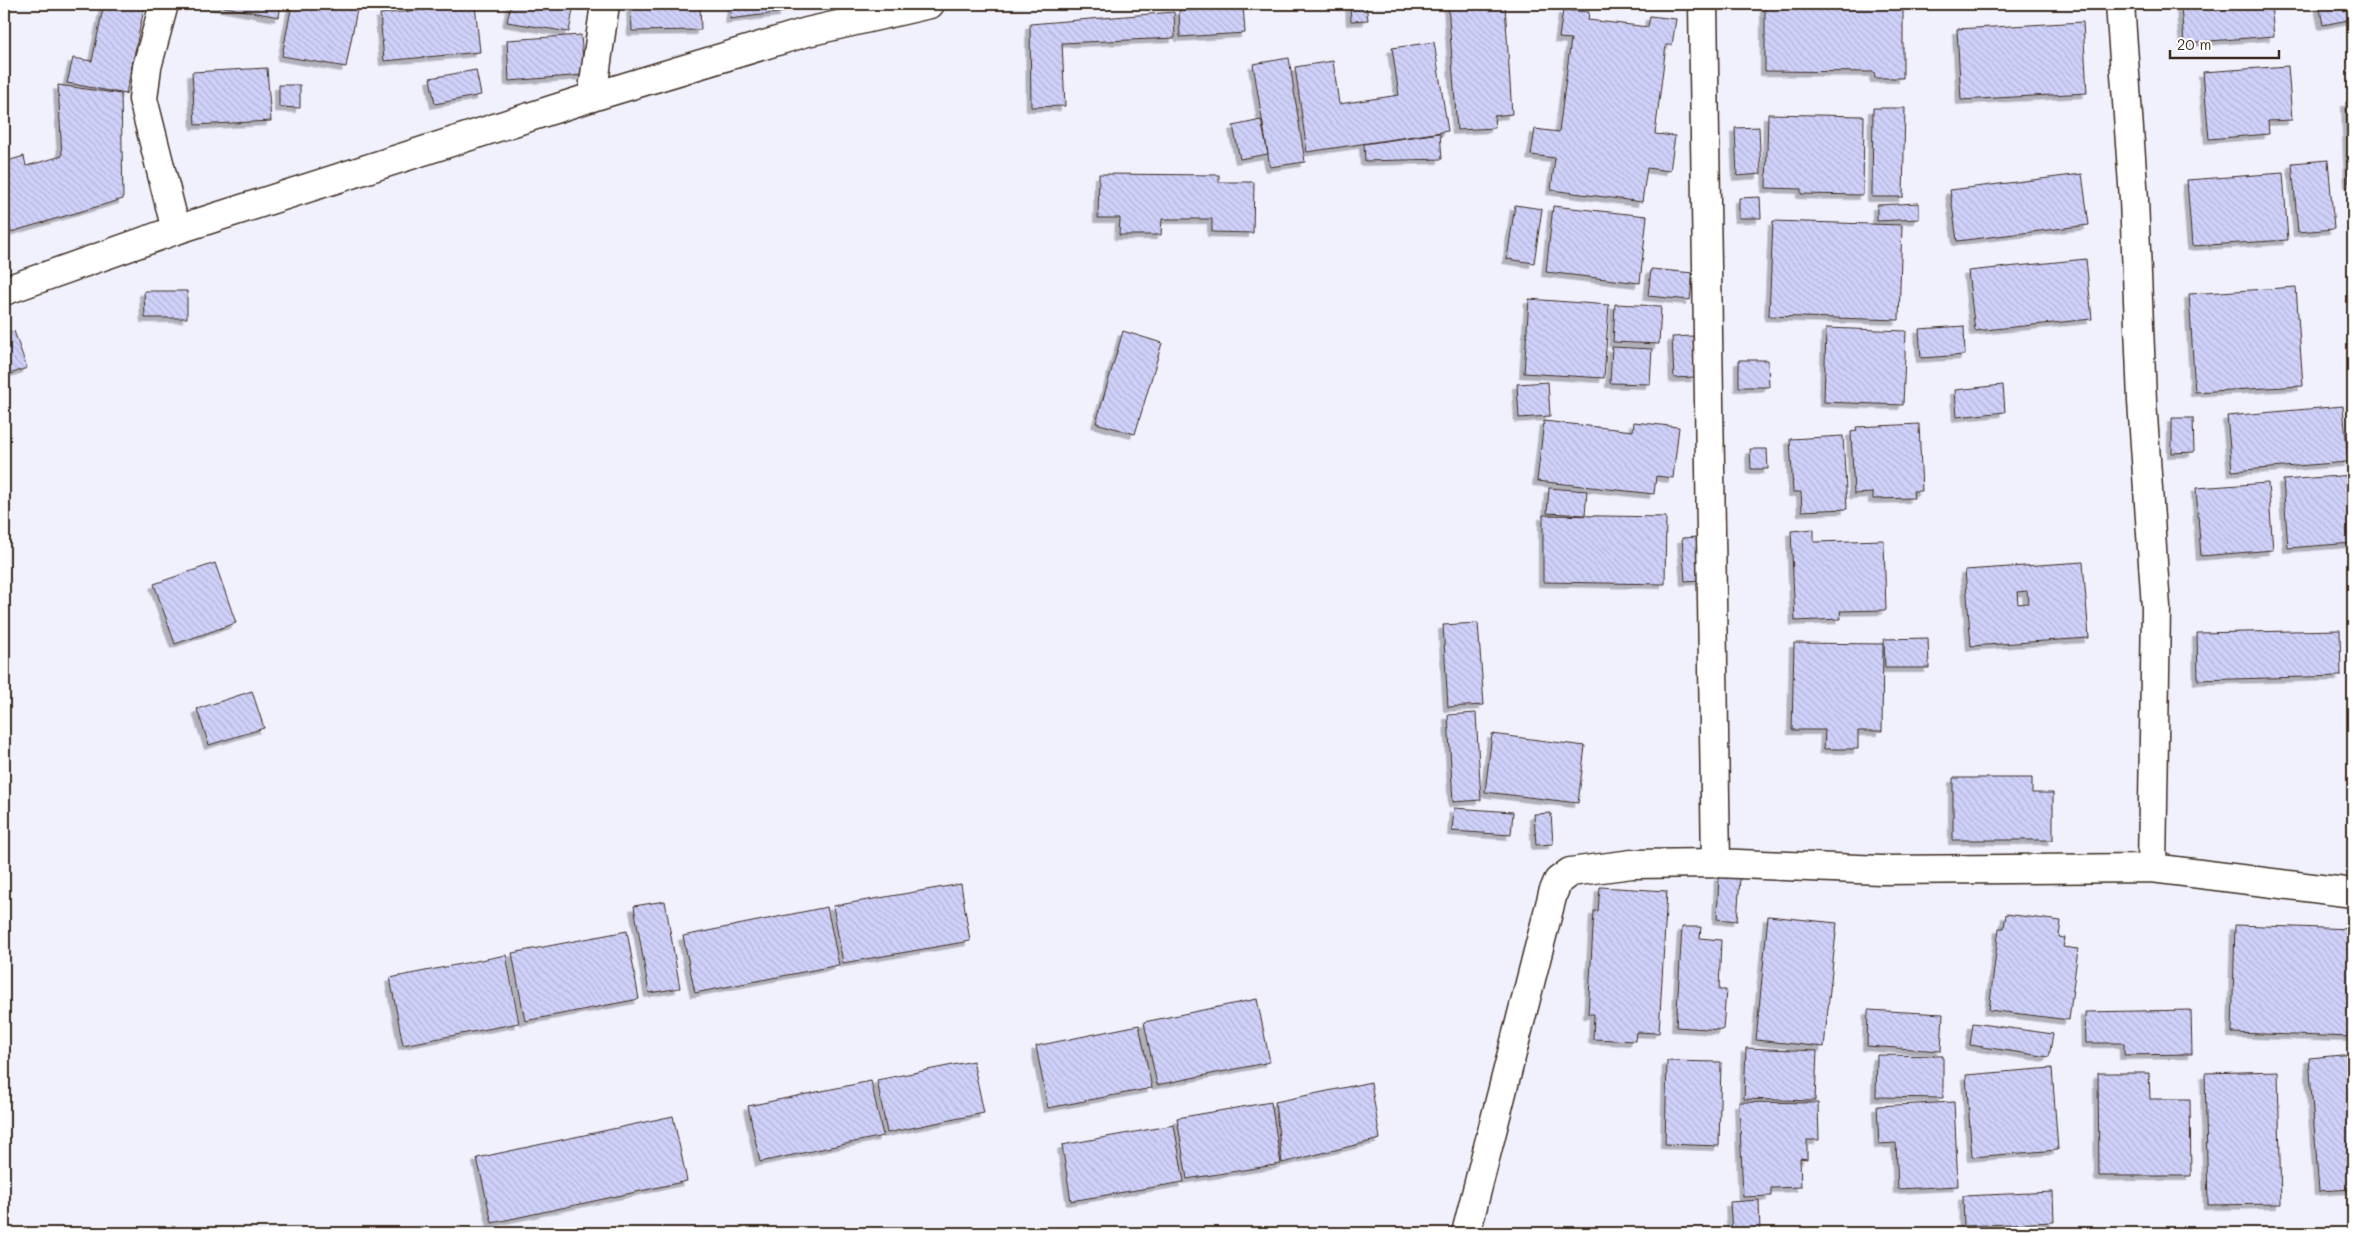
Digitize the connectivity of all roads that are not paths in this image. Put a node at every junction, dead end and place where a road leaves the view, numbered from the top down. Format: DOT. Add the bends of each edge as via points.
graph roads {
  1 [pos="164,4"];
  2 [pos="605,4"];
  3 [pos="930,4"];
  4 [pos="1703,4"];
  5 [pos="2120,4"];
  6 [pos="592,97"];
  7 [pos="176,230"];
  8 [pos="4,291"];
  9 [pos="1716,863"];
  10 [pos="2152,868"];
  11 [pos="2353,894"];
  12 [pos="1466,1233"];
  1 -- 7 [label="street" via="147,68 143,99"];
  2 -- 6 [label="street"];
  3 -- 6 [label="street" via="807,32"];
  4 -- 9 [label="street"];
  5 -- 10 [label="street" via="2156,607"];
  6 -- 7 [label="street"];
  7 -- 8 [label="street"];
  9 -- 10 [label="street" via="1881,870"];
  9 -- 12 [label="street" via="1632,864 1570,872 1558,881"];
  10 -- 11 [label="street"];
}
